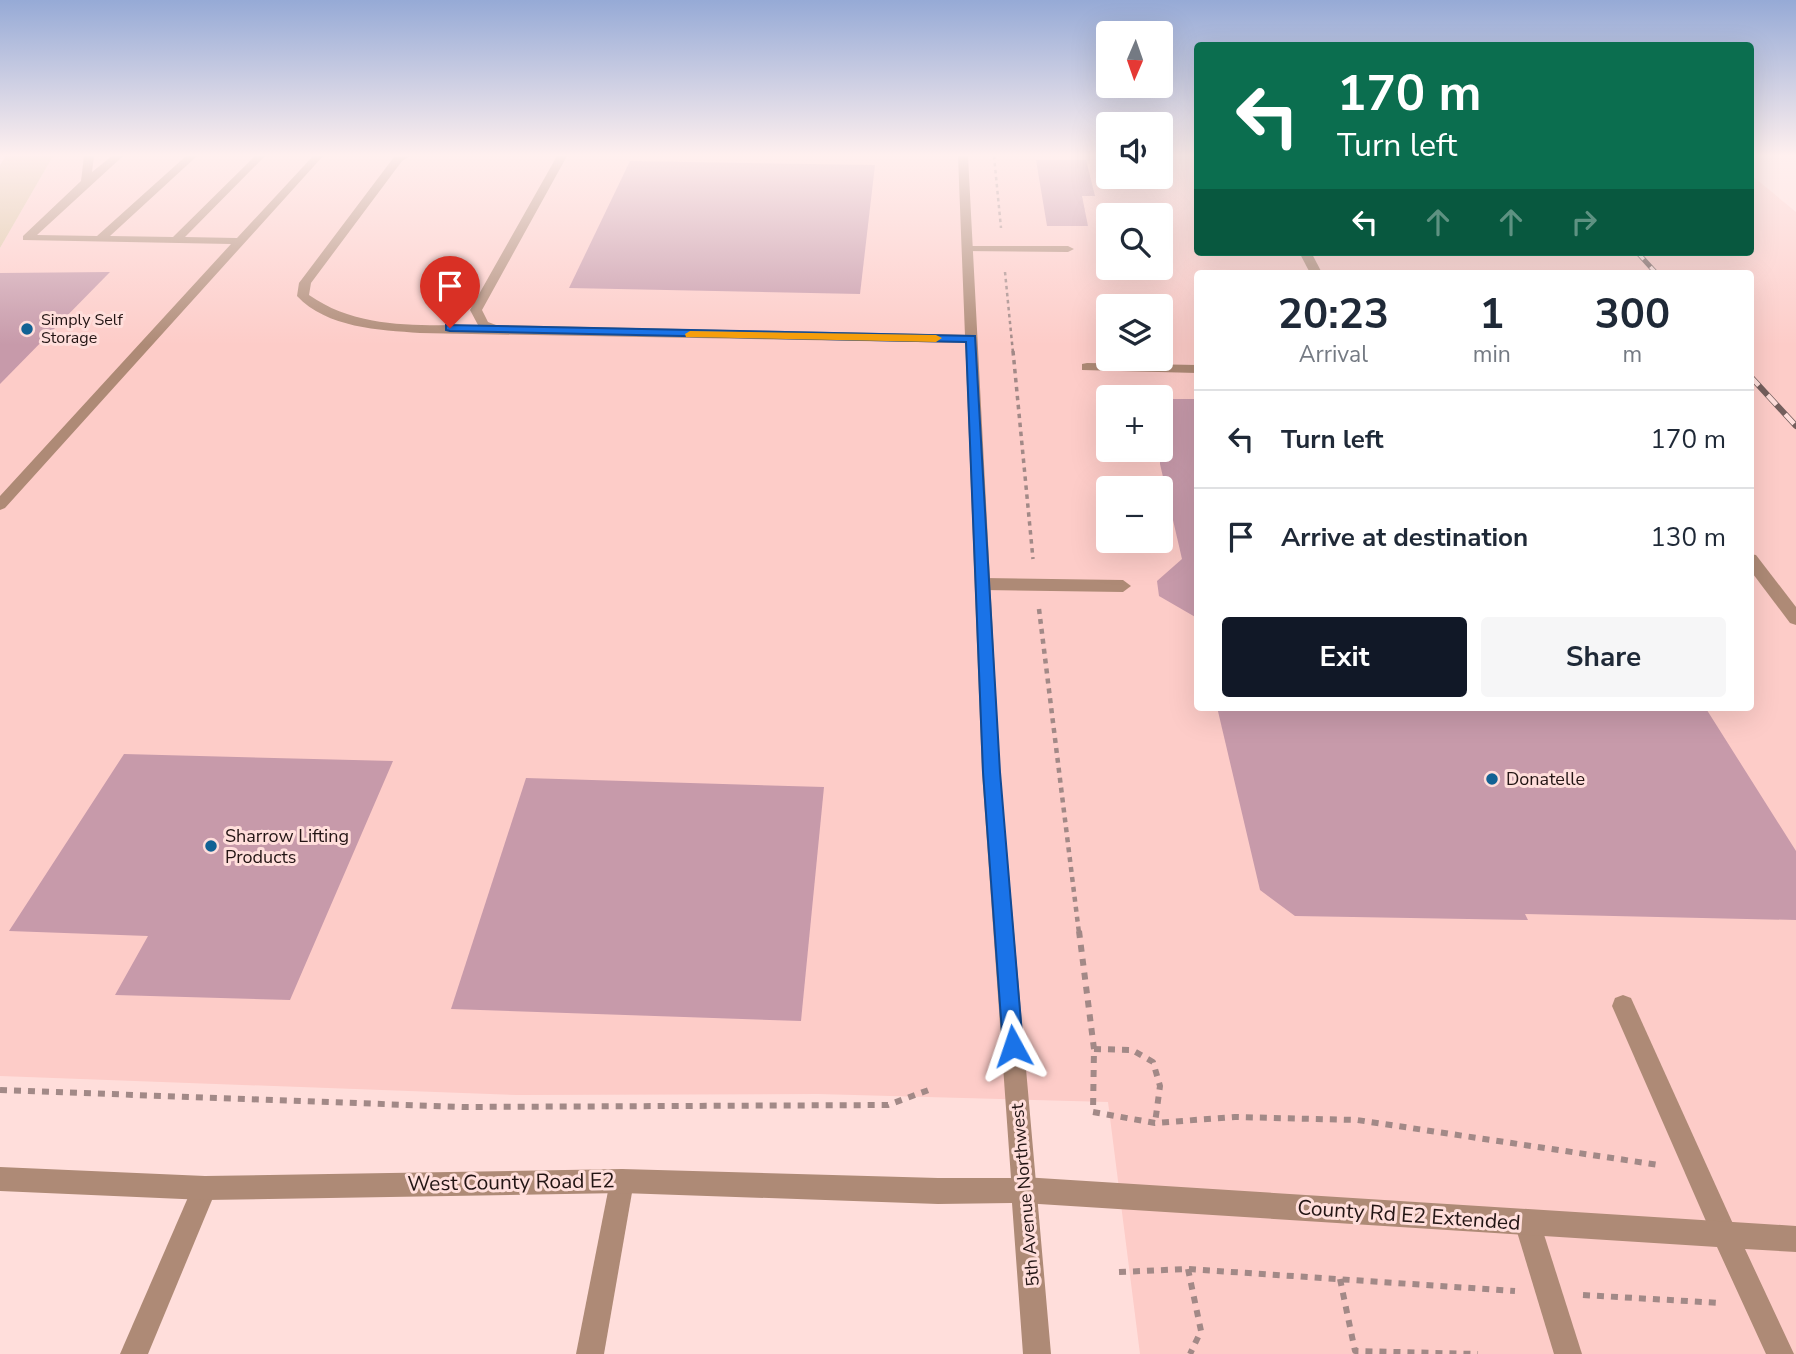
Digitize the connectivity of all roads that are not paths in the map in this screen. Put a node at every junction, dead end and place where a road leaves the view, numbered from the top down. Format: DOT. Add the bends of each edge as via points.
graph roads {
  1 [pos="47,219"];
  2 [pos="122,219"];
  3 [pos="197,219"];
  4 [pos="258,219"];
  5 [pos="353,219"];
  6 [pos="527,219"];
  7 [pos="966,219"];
  8 [pos="100,239"];
  9 [pos="176,240"];
  10 [pos="238,241"];
  11 [pos="967,249"];
  12 [pos="1068,249"];
  13 [pos="494,329"];
  14 [pos="971,339"];
  15 [pos="1087,367"];
  16 [pos="1194,369"];
  17 [pos="0,505"];
  18 [pos="1754,564"];
  19 [pos="983,584"];
  20 [pos="1123,586"];
  21 [pos="1796,619"];
  22 [pos="1623,1006"];
  23 [pos="0,1179"];
  24 [pos="622,1181"];
  25 [pos="205,1188"];
  26 [pos="1023,1190"];
  27 [pos="1527,1222"];
  28 [pos="1725,1235"];
  29 [pos="1796,1239"];
  30 [pos="134,1354"];
  31 [pos="590,1354"];
  32 [pos="1037,1354"];
  33 [pos="1568,1354"];
  34 [pos="1780,1354"];
  1 -- 8 [label="street" via="27,238"];
  2 -- 8 [label="street"];
  3 -- 9 [label="street"];
  4 -- 10 [label="street"];
  5 -- 13 [label="street" via="305,283 303,296 318,310 384,327"];
  6 -- 13 [label="street" via="476,310 483,324"];
  7 -- 11 [label="street, 5th Avenue Northwest"];
  8 -- 9 [label="street"];
  9 -- 10 [label="street"];
  10 -- 17 [label="street"];
  11 -- 12 [label="street"];
  11 -- 14 [label="street, 5th Avenue Northwest"];
  13 -- 14 [label="street"];
  14 -- 19 [label="street, 5th Avenue Northwest"];
  15 -- 16 [label="street"];
  18 -- 21 [label="street"];
  19 -- 20 [label="street"];
  19 -- 26 [label="street, 5th Avenue Northwest" via="991,772"];
  22 -- 28 [label="street"];
  23 -- 25 [label="street, West County Road E2"];
  24 -- 25 [label="street, West County Road E2"];
  24 -- 26 [label="street, West County Road E2"];
  24 -- 31 [label="street"];
  25 -- 30 [label="street"];
  26 -- 27 [label="street, County Rd E2 Extended"];
  26 -- 32 [label="street, 5th Avenue Northwest"];
  27 -- 28 [label="street, County Rd E2 Extended"];
  27 -- 33 [label="street"];
  28 -- 29 [label="street, County Rd E2 Extended"];
  28 -- 34 [label="street"];
}
